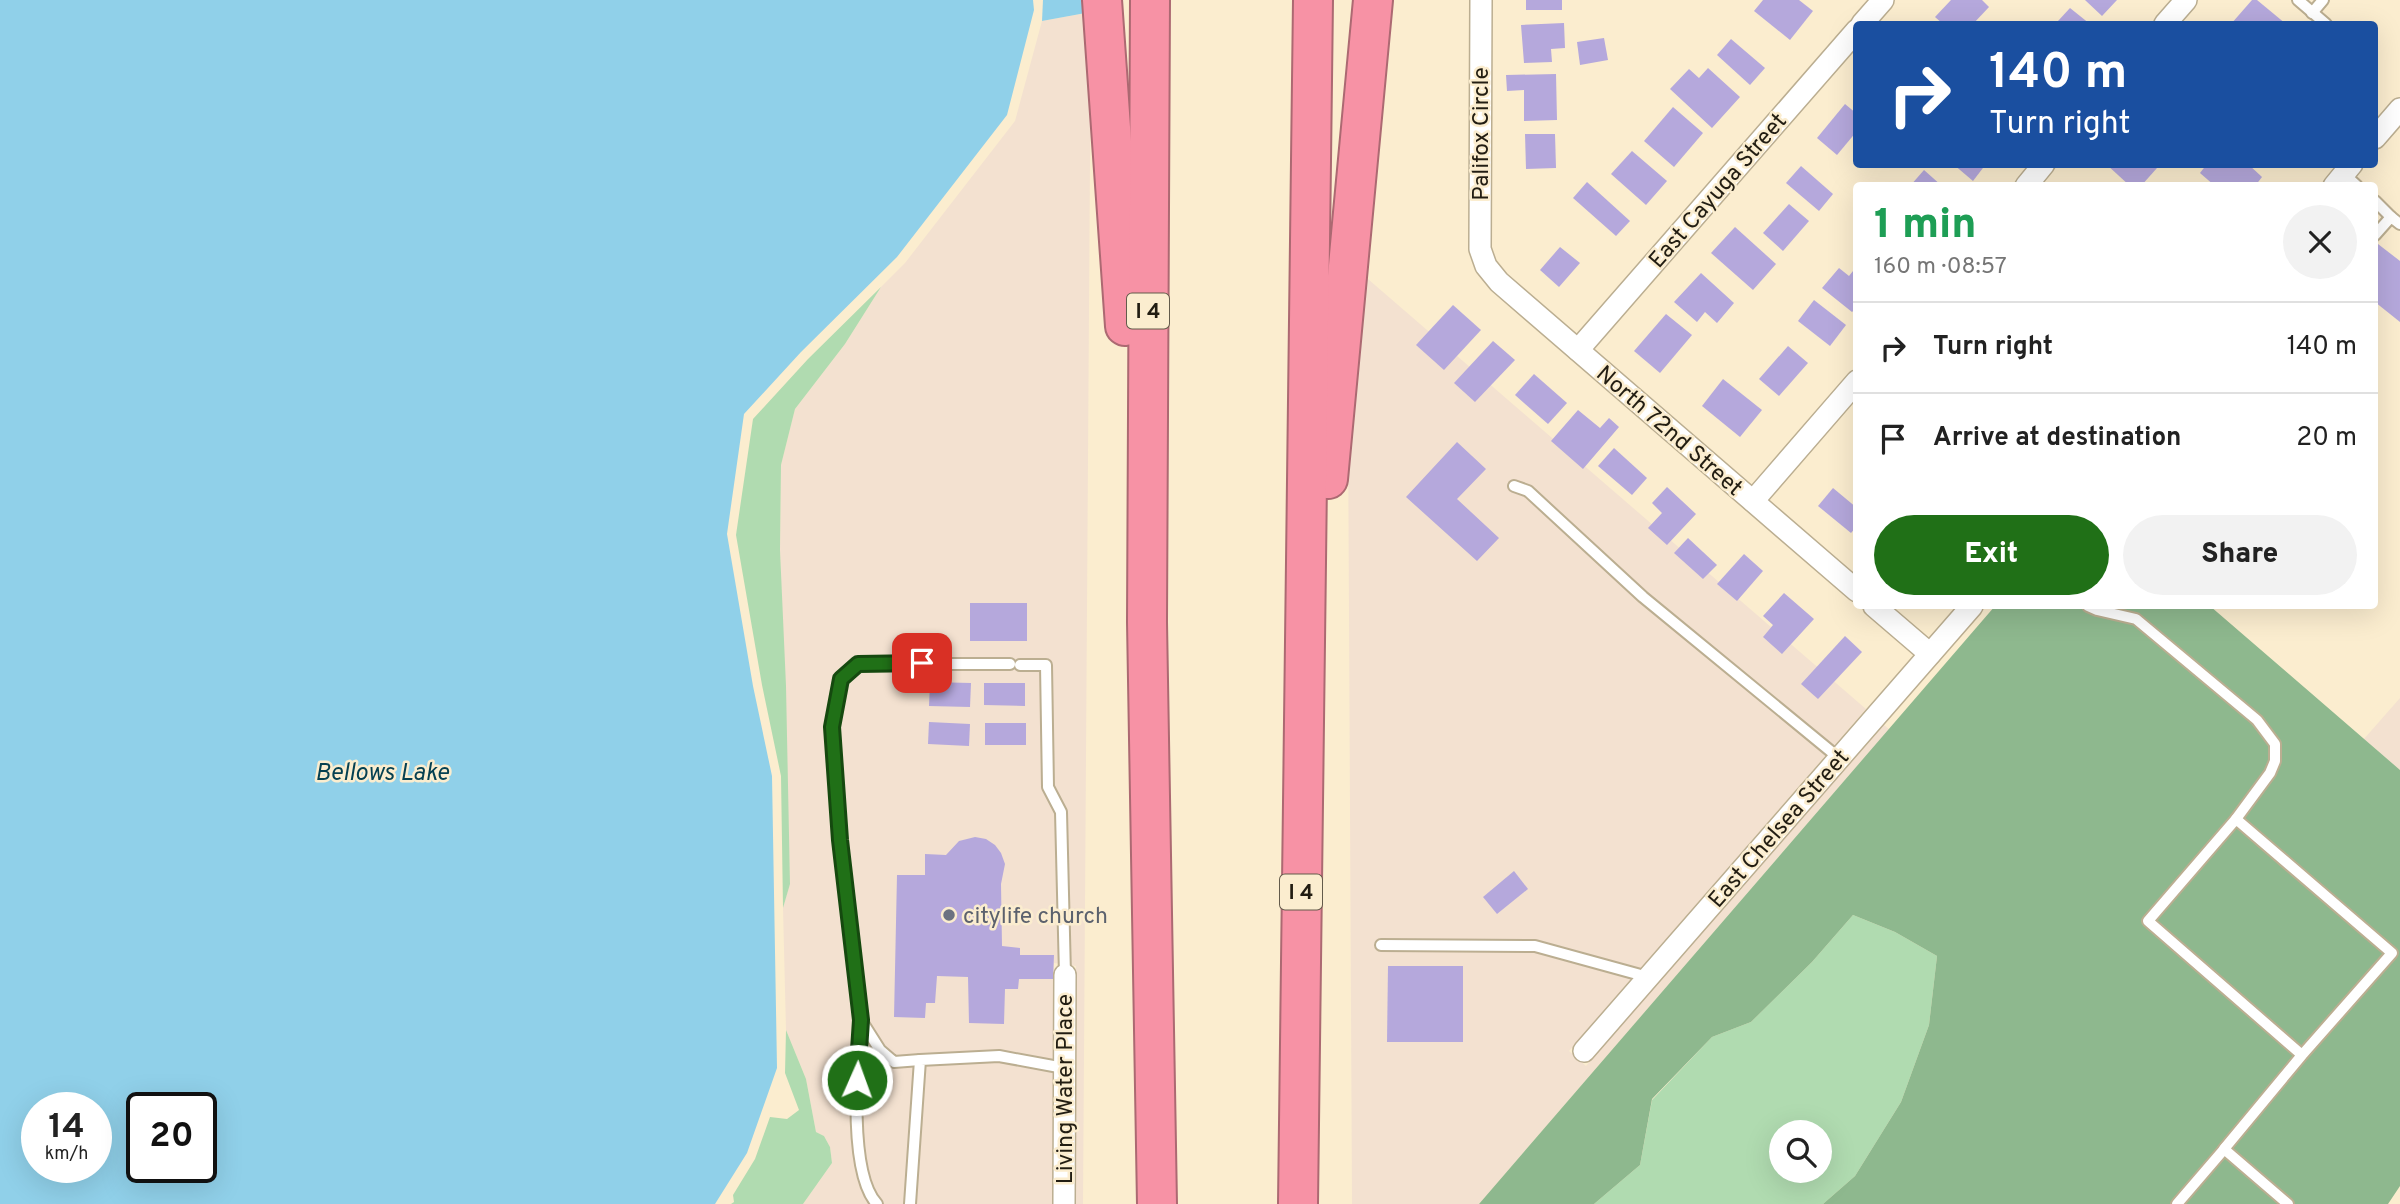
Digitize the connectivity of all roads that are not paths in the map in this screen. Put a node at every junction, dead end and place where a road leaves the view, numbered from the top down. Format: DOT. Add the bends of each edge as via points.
graph roads {
  1 [pos="1102,0"];
  2 [pos="1150,0"];
  3 [pos="1313,0"];
  4 [pos="1373,0"];
  5 [pos="1481,0"];
  6 [pos="1883,0"];
  7 [pos="2186,0"];
  8 [pos="2298,0"];
  9 [pos="2323,0"];
  10 [pos="2312,13"];
  11 [pos="1864,21"];
  12 [pos="2168,21"];
  13 [pos="2322,21"];
  14 [pos="1853,35"];
  15 [pos="2400,109"];
  16 [pos="2378,135"];
  17 [pos="2041,168"];
  18 [pos="2029,182"];
  19 [pos="2378,204"];
  20 [pos="2396,220"];
  21 [pos="2378,233"];
  22 [pos="1486,266"];
  23 [pos="1578,350"];
  24 [pos="1853,386"];
  25 [pos="1514,486"];
  26 [pos="1753,501"];
  27 [pos="1305,580"];
  28 [pos="1853,588"];
  29 [pos="1878,609"];
  30 [pos="1969,609"];
  31 [pos="2095,609"];
  32 [pos="1147,622"];
  33 [pos="1930,654"];
  34 [pos="1839,758"];
  35 [pos="2236,819"];
  36 [pos="1381,945"];
  37 [pos="1065,975"];
  38 [pos="1648,977"];
  39 [pos="861,1020"];
  40 [pos="1584,1051"];
  41 [pos="2302,1055"];
  42 [pos="920,1060"];
  43 [pos="1064,1068"];
  44 [pos="2226,1147"];
  45 [pos="877,1204"];
  46 [pos="910,1204"];
  47 [pos="1064,1204"];
  48 [pos="1157,1204"];
  49 [pos="1297,1204"];
  50 [pos="2177,1204"];
  51 [pos="2288,1204"];
  1 -- 32 [label="highway"];
  2 -- 32 [label="highway, I 4"];
  3 -- 27 [label="highway, I 4"];
  4 -- 27 [label="highway" via="1330,473"];
  5 -- 22 [label="street, Palifox Circle" via="1480,249"];
  6 -- 11 [label="street"];
  7 -- 12 [label="street"];
  8 -- 10 [label="lane"];
  9 -- 10 [label="lane"];
  10 -- 13 [label="lane"];
  14 -- 23 [label="street, East Cayuga Street"];
  15 -- 16 [label="street"];
  17 -- 18 [label="street"];
  19 -- 20 [label="lane"];
  20 -- 21 [label="lane"];
  22 -- 23 [label="street, North 72nd Street"];
  23 -- 26 [label="street, North 72nd Street"];
  24 -- 26 [label="street"];
  25 -- 34 [label="lane" via="1528,491 1643,597"];
  26 -- 28 [label="street, North 72nd Street"];
  27 -- 49 [label="highway, I 4"];
  29 -- 33 [label="street"];
  30 -- 33 [label="street, East Chelsea Street"];
  31 -- 35 [label="lane" via="2136,619 2257,720 2275,744 2270,774"];
  32 -- 48 [label="highway, I 4"];
  33 -- 34 [label="street, East Chelsea Street"];
  34 -- 38 [label="street, East Chelsea Street"];
  35 -- 41 [label="lane" via="2148,920"];
  35 -- 41 [label="lane" via="2392,953"];
  36 -- 38 [label="lane" via="1535,946"];
  37 -- 39 [label="lane" via="1061,812 1048,787 1046,665 858,664 841,679 832,727"];
  37 -- 43 [label="street, Living Water Place"];
  38 -- 40 [label="street, East Chelsea Street"];
  39 -- 42 [label="lane" via="880,1050 894,1062"];
  39 -- 45 [label="lane" via="856,1101 860,1162 869,1196"];
  41 -- 44 [label="lane"];
  42 -- 43 [label="lane" via="999,1056"];
  42 -- 46 [label="lane"];
  43 -- 47 [label="street, Living Water Place"];
  44 -- 50 [label="lane"];
  44 -- 51 [label="lane"];
}
